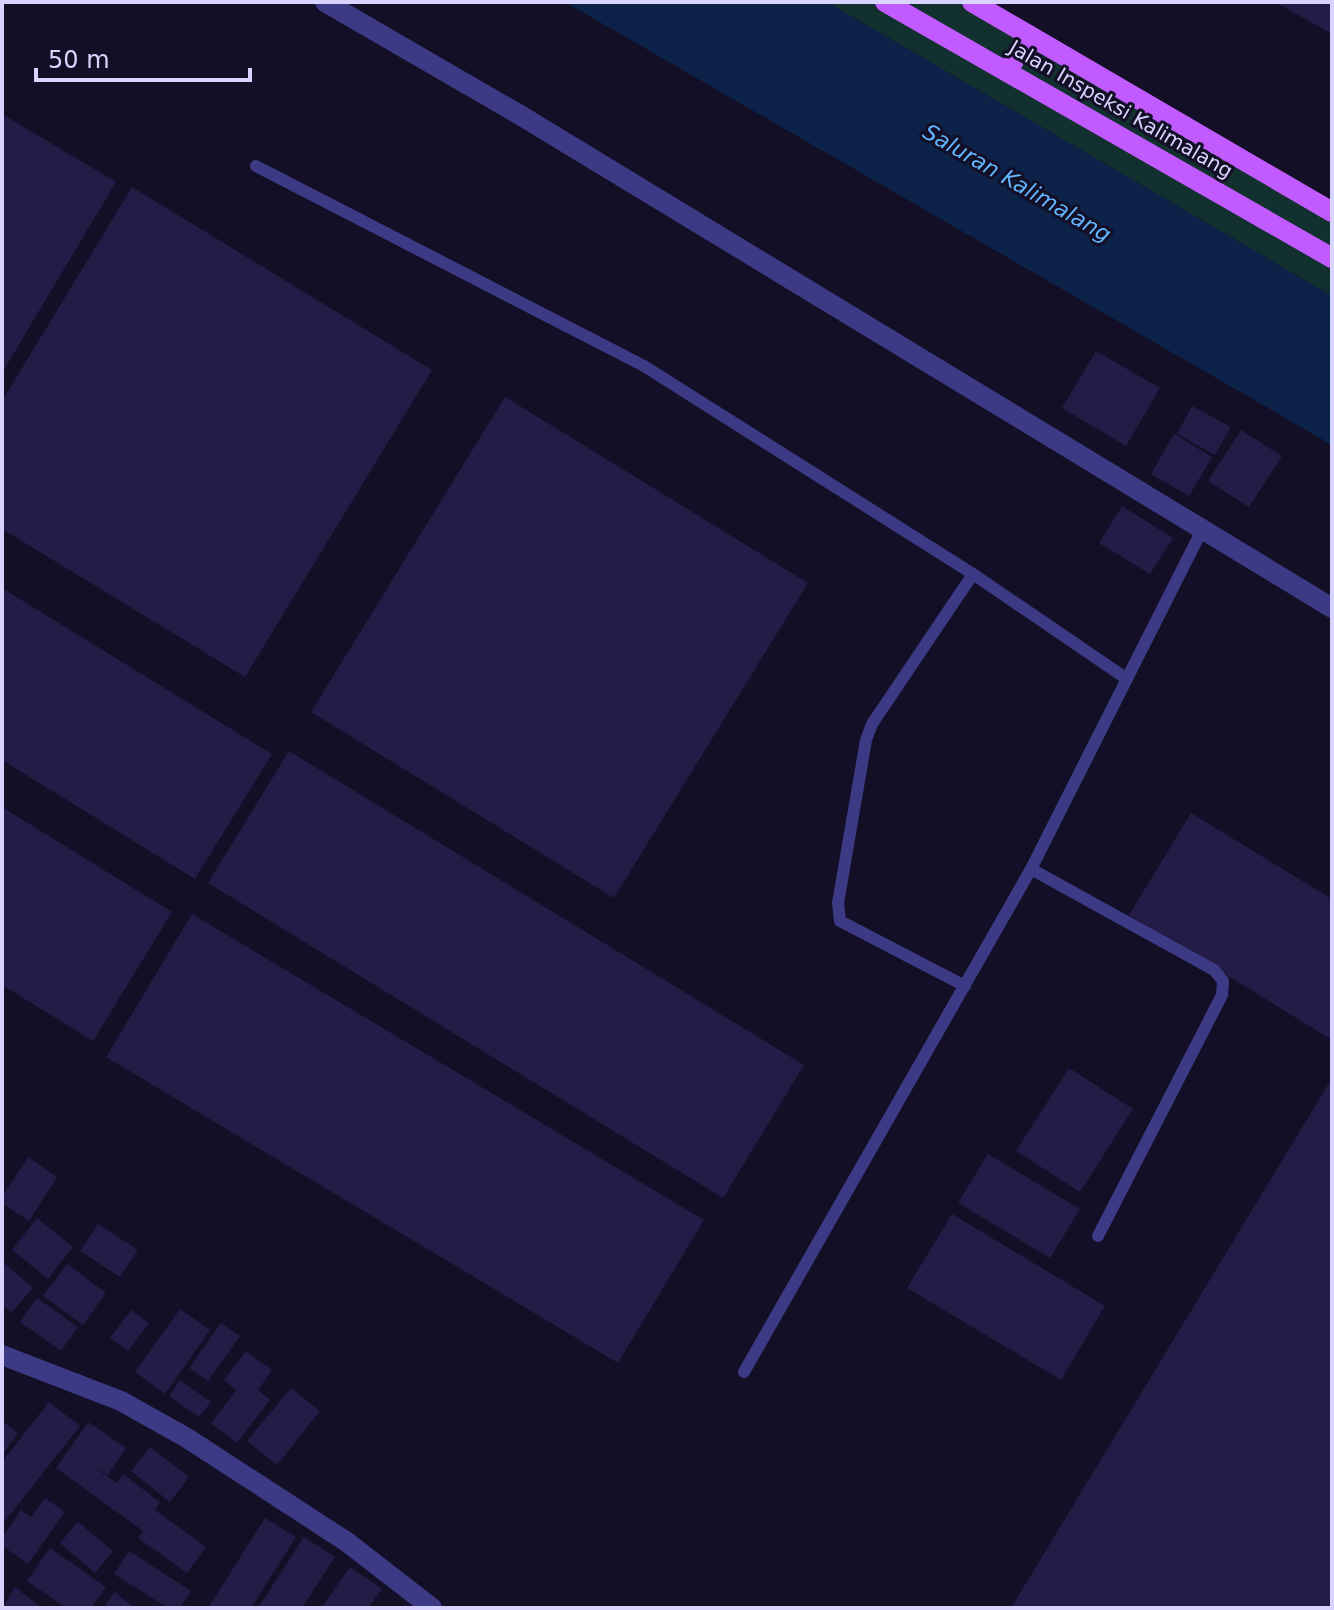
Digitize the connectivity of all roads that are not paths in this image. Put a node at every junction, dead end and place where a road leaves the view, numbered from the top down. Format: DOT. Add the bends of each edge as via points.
graph roads {
  1 [pos="325,2"];
  2 [pos="885,2"];
  3 [pos="972,2"];
  4 [pos="1029,35"];
  5 [pos="1008,71"];
  6 [pos="256,166"];
  7 [pos="1332,212"];
  8 [pos="1332,258"];
  9 [pos="1203,528"];
  10 [pos="973,574"];
  11 [pos="1332,608"];
  12 [pos="1127,679"];
  13 [pos="1031,869"];
  14 [pos="965,986"];
  15 [pos="1098,1236"];
  16 [pos="2,1355"];
  17 [pos="744,1372"];
  18 [pos="432,1608"];
  1 -- 9 [label="street"];
  2 -- 5 [label="main road, Jalan Inspeksi Kalimalang"];
  3 -- 4 [label="main road, Jalan Inspeksi Kalimalang"];
  4 -- 5 [label="main road"];
  4 -- 7 [label="main road, Jalan Inspeksi Kalimalang"];
  5 -- 8 [label="main road, Jalan Inspeksi Kalimalang"];
  6 -- 10 [label="lane" via="644,366"];
  9 -- 11 [label="street"];
  9 -- 12 [label="lane"];
  10 -- 12 [label="lane"];
  10 -- 14 [label="lane" via="872,724 838,903 840,921 855,931"];
  12 -- 13 [label="lane"];
  13 -- 14 [label="lane"];
  13 -- 15 [label="lane" via="1214,970 1223,981 1222,995"];
  14 -- 17 [label="lane"];
  16 -- 18 [label="street" via="121,1401 187,1438 347,1542"];
}
